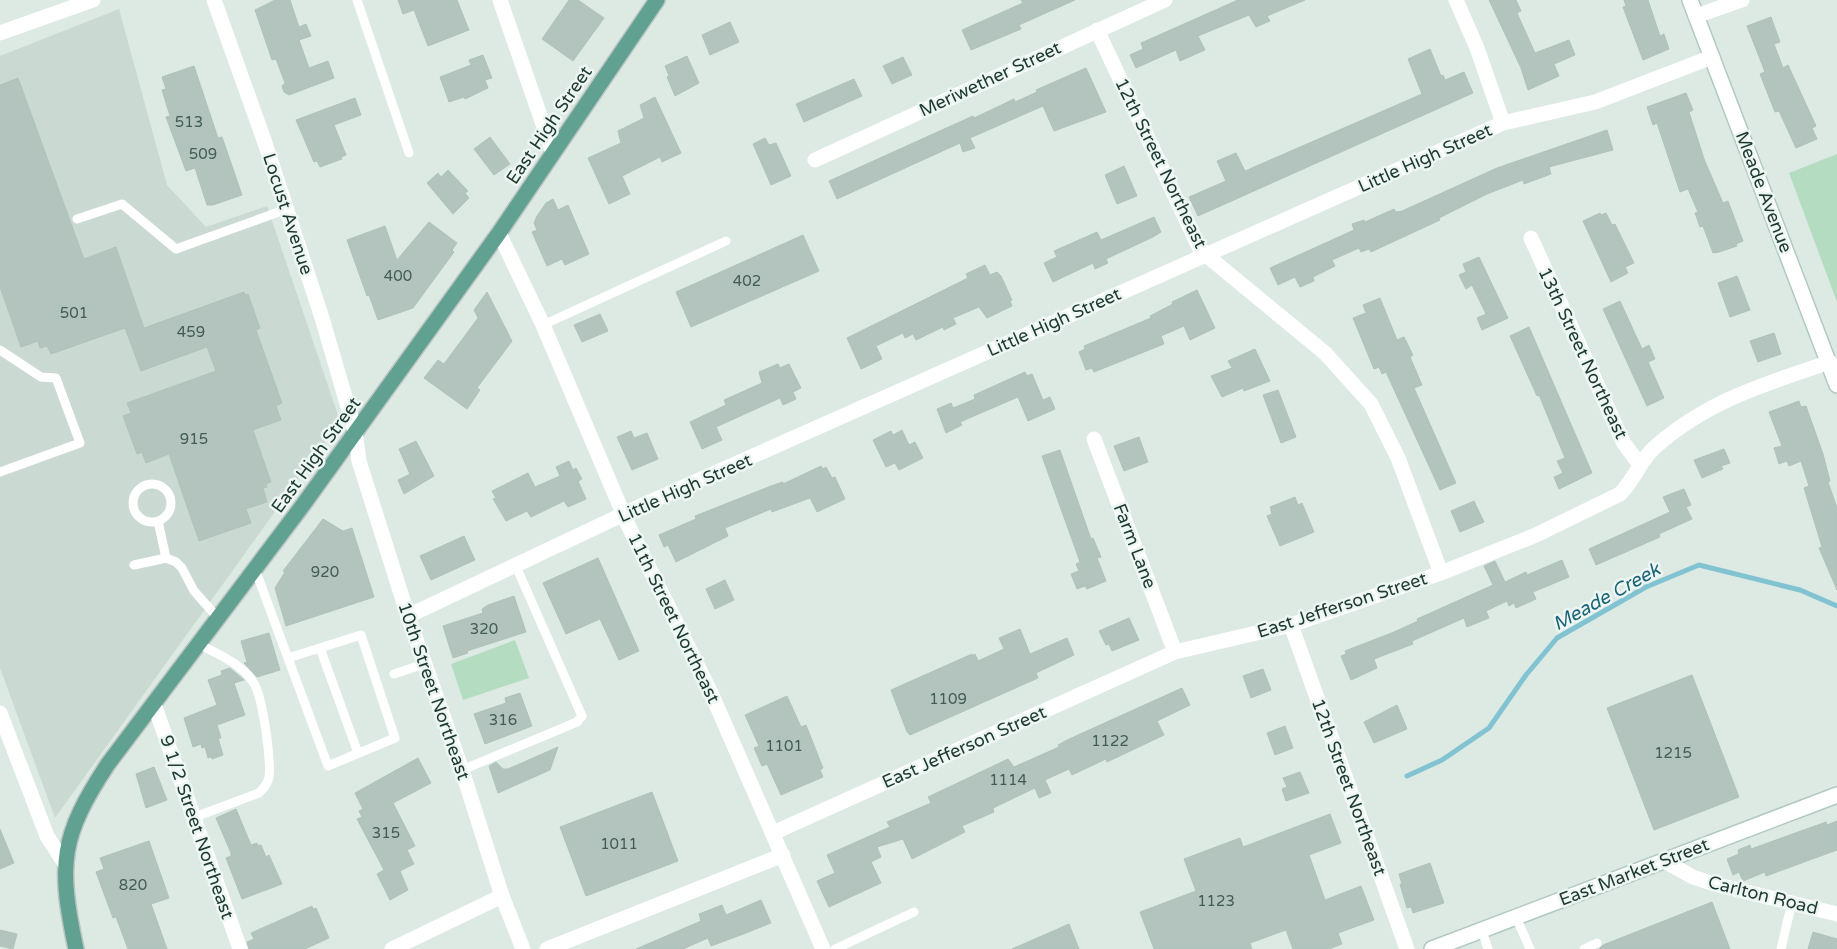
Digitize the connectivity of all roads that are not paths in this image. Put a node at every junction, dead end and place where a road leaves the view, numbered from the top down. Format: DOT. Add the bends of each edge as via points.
graph roads {
  1 [pos="93,0"];
  2 [pos="214,0"];
  3 [pos="357,0"];
  4 [pos="500,0"];
  5 [pos="657,0"];
  6 [pos="1165,0"];
  7 [pos="1456,0"];
  8 [pos="1690,0"];
  9 [pos="1742,0"];
  10 [pos="1696,16"];
  11 [pos="1097,30"];
  12 [pos="0,33"];
  13 [pos="1712,57"];
  14 [pos="1503,123"];
  15 [pos="409,153"];
  16 [pos="553,153"];
  17 [pos="815,160"];
  18 [pos="287,209"];
  19 [pos="77,218"];
  20 [pos="499,233"];
  21 [pos="1531,238"];
  22 [pos="726,241"];
  23 [pos="1206,256"];
  24 [pos="543,325"];
  25 [pos="0,350"];
  26 [pos="1830,362"];
  27 [pos="1837,385"];
  28 [pos="355,431"];
  29 [pos="1094,439"];
  30 [pos="1640,465"];
  31 [pos="0,472"];
  32 [pos="624,514"];
  33 [pos="158,521"];
  34 [pos="166,558"];
  35 [pos="515,564"];
  36 [pos="134,565"];
  37 [pos="254,569"];
  38 [pos="1441,573"];
  39 [pos="408,616"];
  40 [pos="218,618"];
  41 [pos="1291,625"];
  42 [pos="199,644"];
  43 [pos="320,648"];
  44 [pos="1175,652"];
  45 [pos="288,658"];
  46 [pos="424,664"];
  47 [pos="394,674"];
  48 [pos="154,704"];
  49 [pos="0,713"];
  50 [pos="358,753"];
  51 [pos="462,770"];
  52 [pos="1837,795"];
  53 [pos="195,817"];
  54 [pos="773,833"];
  55 [pos="783,855"];
  56 [pos="1664,861"];
  57 [pos="65,864"];
  58 [pos="502,896"];
  59 [pos="1792,902"];
  60 [pos="914,912"];
  61 [pos="1837,914"];
  62 [pos="1516,917"];
  63 [pos="1482,930"];
  64 [pos="1597,943"];
  65 [pos="76,949"];
  66 [pos="240,949"];
  67 [pos="392,949"];
  68 [pos="523,949"];
  69 [pos="547,949"];
  70 [pos="824,949"];
  71 [pos="835,949"];
  72 [pos="1407,949"];
  73 [pos="1432,949"];
  74 [pos="1488,949"];
  75 [pos="1530,949"];
  76 [pos="1584,949"];
  77 [pos="1781,949"];
  1 -- 12 [label="street"];
  2 -- 18 [label="street, Locust Avenue"];
  3 -- 15 [label="lane"];
  4 -- 16 [label="street"];
  5 -- 16 [label="main road, East High Street"];
  6 -- 11 [label="street, Meriwether Street"];
  7 -- 14 [label="street"];
  8 -- 10 [label="street, Meade Avenue"];
  9 -- 10 [label="street"];
  10 -- 13 [label="street, Meade Avenue"];
  11 -- 17 [label="street, Meriwether Street"];
  11 -- 23 [label="street, 12th Street Northeast" via="1195,240"];
  13 -- 14 [label="street, Little High Street" via="1595,102"];
  13 -- 26 [label="street, Meade Avenue"];
  14 -- 23 [label="street, Little High Street"];
  16 -- 20 [label="main road, East High Street"];
  18 -- 19 [label="lane" via="176,249 122,204"];
  18 -- 28 [label="street, Locust Avenue"];
  20 -- 24 [label="street, 11th Street Northeast"];
  20 -- 28 [label="main road, East High Street"];
  21 -- 30 [label="street, 13th Street Northeast" via="1623,442"];
  22 -- 24 [label="lane"];
  23 -- 32 [label="street, Little High Street"];
  23 -- 38 [label="street, 12th Street Northeast" via="1324,353 1371,404 1398,458"];
  24 -- 32 [label="street, 11th Street Northeast"];
  25 -- 31 [label="lane" via="41,377 56,378 80,443"];
  26 -- 27 [label="street, Meade Avenue"];
  26 -- 30 [label="street, East Jefferson Street" via="1718,403 1680,426"];
  28 -- 37 [label="main road, East High Street"];
  28 -- 39 [label="street, 10th Street Northeast" via="359,461"];
  29 -- 44 [label="street, Farm Lane"];
  30 -- 38 [label="street, East Jefferson Street" via="1620,494 1536,535"];
  32 -- 35 [label="street, Little High Street"];
  32 -- 54 [label="street, 11th Street Northeast" via="712,695"];
  33 -- 33 [label="lane" via="168,513 171,500 164,488 146,484 136,491 133,509 146,522"];
  33 -- 34 [label="lane"];
  34 -- 36 [label="lane"];
  34 -- 40 [label="lane" via="182,568 194,591"];
  35 -- 39 [label="street, Little High Street"];
  35 -- 51 [label="lane" via="582,716 577,722"];
  37 -- 40 [label="main road, East High Street"];
  37 -- 45 [label="lane"];
  38 -- 41 [label="street, East Jefferson Street"];
  39 -- 46 [label="street, 10th Street Northeast"];
  40 -- 42 [label="main road, East High Street"];
  41 -- 44 [label="street, East Jefferson Street"];
  41 -- 72 [label="street, 12th Street Northeast"];
  42 -- 48 [label="main road, East High Street"];
  42 -- 53 [label="lane" via="228,660 254,683 266,725 269,778 259,794"];
  43 -- 45 [label="lane"];
  43 -- 50 [label="lane"];
  43 -- 50 [label="lane" via="360,635 395,738"];
  44 -- 54 [label="street, East Jefferson Street"];
  45 -- 50 [label="lane" via="328,766"];
  46 -- 47 [label="lane"];
  46 -- 51 [label="street, 10th Street Northeast"];
  48 -- 53 [label="street, 9 1/2 Street Northeast"];
  48 -- 57 [label="main road, East High Street" via="85,799 71,833"];
  49 -- 57 [label="street" via="47,836"];
  51 -- 58 [label="street, 10th Street Northeast"];
  52 -- 56 [label="street, East Market Street"];
  53 -- 66 [label="street, 9 1/2 Street Northeast"];
  54 -- 55 [label="street, 11th Street Northeast"];
  55 -- 69 [label="street"];
  55 -- 70 [label="street, 11th Street Northeast"];
  56 -- 59 [label="street, Carlton Road" via="1714,884"];
  56 -- 62 [label="street, East Market Street"];
  57 -- 65 [label="main road, East High Street" via="68,908"];
  58 -- 67 [label="street"];
  58 -- 68 [label="street, 10th Street Northeast"];
  59 -- 61 [label="street, Carlton Road"];
  59 -- 77 [label="lane"];
  60 -- 71 [label="lane"];
  62 -- 63 [label="street, East Market Street"];
  62 -- 75 [label="lane"];
  63 -- 73 [label="street, East Market Street"];
  63 -- 74 [label="lane"];
  64 -- 76 [label="lane"];
}
